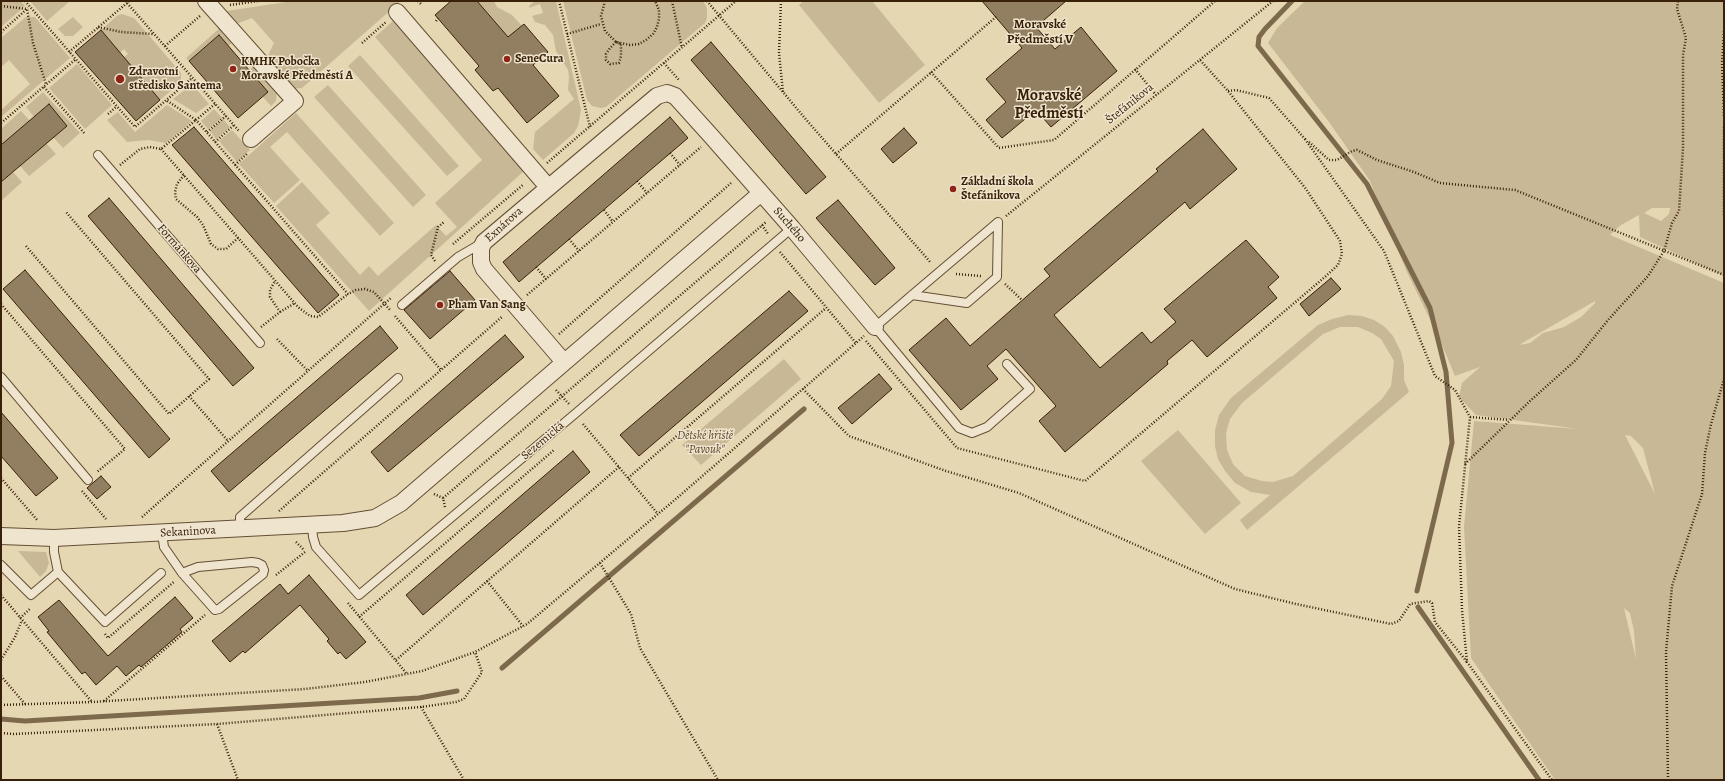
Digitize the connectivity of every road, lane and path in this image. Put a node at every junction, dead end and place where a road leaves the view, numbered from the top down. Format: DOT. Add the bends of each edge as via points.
graph roads {
  1 [pos="25,1"];
  2 [pos="258,1"];
  3 [pos="418,1"];
  4 [pos="559,1"];
  5 [pos="600,1"];
  6 [pos="655,1"];
  7 [pos="672,1"];
  8 [pos="707,1"];
  9 [pos="736,1"];
  10 [pos="781,1"];
  11 [pos="1215,1"];
  12 [pos="1273,1"];
  13 [pos="1678,1"];
  14 [pos="128,2"];
  15 [pos="605,2"];
  16 [pos="422,5"];
  17 [pos="1,6"];
  18 [pos="207,7"];
  19 [pos="29,8"];
  20 [pos="397,12"];
  21 [pos="719,16"];
  22 [pos="997,16"];
  23 [pos="602,24"];
  24 [pos="98,27"];
  25 [pos="1724,31"];
  26 [pos="1,32"];
  27 [pos="154,34"];
  28 [pos="567,34"];
  29 [pos="616,42"];
  30 [pos="622,44"];
  31 [pos="165,46"];
  32 [pos="682,48"];
  33 [pos="69,52"];
  34 [pos="76,59"];
  35 [pos="1200,60"];
  36 [pos="1135,68"];
  37 [pos="931,72"];
  38 [pos="192,78"];
  39 [pos="46,84"];
  40 [pos="44,87"];
  41 [pos="1228,91"];
  42 [pos="784,92"];
  43 [pos="667,93"];
  44 [pos="1156,95"];
  45 [pos="166,100"];
  46 [pos="215,104"];
  47 [pos="117,106"];
  48 [pos="108,114"];
  49 [pos="226,116"];
  50 [pos="1724,116"];
  51 [pos="196,120"];
  52 [pos="1,123"];
  53 [pos="234,125"];
  54 [pos="590,127"];
  55 [pos="1724,127"];
  56 [pos="206,132"];
  57 [pos="85,134"];
  58 [pos="712,137"];
  59 [pos="1305,139"];
  60 [pos="215,142"];
  61 [pos="251,145"];
  62 [pos="161,149"];
  63 [pos="670,153"];
  64 [pos="836,154"];
  65 [pos="98,155"];
  66 [pos="549,162"];
  67 [pos="235,165"];
  68 [pos="680,165"];
  69 [pos="117,168"];
  70 [pos="184,175"];
  71 [pos="529,179"];
  72 [pos="637,181"];
  73 [pos="732,183"];
  74 [pos="548,187"];
  75 [pos="647,193"];
  76 [pos="761,193"];
  77 [pos="604,210"];
  78 [pos="66,212"];
  79 [pos="1724,217"];
  80 [pos="767,221"];
  81 [pos="444,222"];
  82 [pos="613,222"];
  83 [pos="998,222"];
  84 [pos="762,226"];
  85 [pos="792,228"];
  86 [pos="238,238"];
  87 [pos="771,238"];
  88 [pos="569,239"];
  89 [pos="484,242"];
  90 [pos="26,246"];
  91 [pos="450,248"];
  92 [pos="579,250"];
  93 [pos="1664,250"];
  94 [pos="781,253"];
  95 [pos="440,256"];
  96 [pos="435,261"];
  97 [pos="429,265"];
  98 [pos="536,267"];
  99 [pos="939,272"];
  100 [pos="1724,275"];
  101 [pos="546,279"];
  102 [pos="276,281"];
  103 [pos="348,294"];
  104 [pos="396,294"];
  105 [pos="912,295"];
  106 [pos="526,296"];
  107 [pos="295,303"];
  108 [pos="1,304"];
  109 [pos="385,304"];
  110 [pos="402,305"];
  111 [pos="826,308"];
  112 [pos="280,312"];
  113 [pos="506,313"];
  114 [pos="869,332"];
  115 [pos="252,334"];
  116 [pos="558,335"];
  117 [pos="277,338"];
  118 [pos="260,343"];
  119 [pos="856,343"];
  120 [pos="564,362"];
  121 [pos="1007,364"];
  122 [pos="441,370"];
  123 [pos="308,371"];
  124 [pos="1,377"];
  125 [pos="398,378"];
  126 [pos="1724,379"];
  127 [pos="554,388"];
  128 [pos="802,389"];
  129 [pos="189,396"];
  130 [pos="562,397"];
  131 [pos="572,408"];
  132 [pos="1470,417"];
  133 [pos="1510,420"];
  134 [pos="583,424"];
  135 [pos="228,441"];
  136 [pos="1465,465"];
  137 [pos="619,467"];
  138 [pos="1,478"];
  139 [pos="628,478"];
  140 [pos="88,480"];
  141 [pos="443,498"];
  142 [pos="281,514"];
  143 [pos="658,514"];
  144 [pos="141,518"];
  145 [pos="40,523"];
  146 [pos="312,525"];
  147 [pos="240,529"];
  148 [pos="162,533"];
  149 [pos="1,536"];
  150 [pos="54,538"];
  151 [pos="305,552"];
  152 [pos="600,563"];
  153 [pos="1,565"];
  154 [pos="58,572"];
  155 [pos="161,573"];
  156 [pos="182,573"];
  157 [pos="275,576"];
  158 [pos="487,581"];
  159 [pos="181,586"];
  160 [pos="1,595"];
  161 [pos="36,604"];
  162 [pos="201,609"];
  163 [pos="206,614"];
  164 [pos="21,619"];
  165 [pos="210,619"];
  166 [pos="523,626"];
  167 [pos="103,632"];
  168 [pos="475,652"];
  169 [pos="1,660"];
  170 [pos="396,660"];
  171 [pos="1467,662"];
  172 [pos="1,676"];
  173 [pos="103,701"];
  174 [pos="92,702"];
  175 [pos="26,704"];
  176 [pos="1,705"];
  177 [pos="421,707"];
  178 [pos="217,724"];
  179 [pos="1,733"];
  180 [pos="238,780"];
  181 [pos="464,780"];
  182 [pos="718,780"];
  183 [pos="1552,780"];
  184 [pos="1668,780"];
  1 -- 19 [label="path"];
  2 -- 18 [label="path"];
  3 -- 16 [label="path"];
  4 -- 28 [label="path"];
  5 -- 15 [label="path"];
  6 -- 30 [label="path" via="659,19 653,34 639,44"];
  7 -- 32 [label="path"];
  8 -- 21 [label="path"];
  9 -- 21 [label="path"];
  10 -- 42 [label="path" via="779,53"];
  11 -- 36 [label="path"];
  12 -- 35 [label="path, Štefánikova"];
  13 -- 93 [label="path" via="1677,9 1686,38 1683,56 1683,148 1679,211 1672,223"];
  14 -- 24 [label="path"];
  14 -- 27 [label="path"];
  15 -- 23 [label="path" via="602,9"];
  17 -- 19 [label="path"];
  18 -- 31 [label="path"];
  18 -- 61 [label="street" via="295,101"];
  19 -- 26 [label="path"];
  19 -- 33 [label="path"];
  19 -- 39 [label="path" via="33,43"];
  20 -- 74 [label="street"];
  21 -- 32 [label="path"];
  21 -- 42 [label="path"];
  22 -- 37 [label="path"];
  23 -- 28 [label="path"];
  23 -- 29 [label="path" via="610,38"];
  24 -- 27 [label="path" via="121,32"];
  24 -- 33 [label="path"];
  25 -- 50 [label="path"];
  27 -- 31 [label="path"];
  28 -- 54 [label="path"];
  29 -- 30 [label="path"];
  29 -- 30 [label="path" via="606,54 606,60 610,64 616,64 620,60"];
  31 -- 38 [label="path"];
  32 -- 54 [label="path"];
  33 -- 34 [label="path"];
  34 -- 39 [label="path"];
  34 -- 47 [label="path"];
  35 -- 41 [label="path"];
  35 -- 44 [label="path, Štefánikova"];
  36 -- 37 [label="path" via="1054,140 999,148"];
  36 -- 44 [label="path"];
  37 -- 64 [label="path"];
  38 -- 45 [label="path"];
  38 -- 46 [label="path"];
  39 -- 40 [label="path"];
  40 -- 52 [label="path"];
  40 -- 57 [label="path"];
  41 -- 59 [label="path" via="1236,90 1269,98"];
  41 -- 114 [label="path" via="1306,189 1340,241 1342,254 1338,265 1085,481 957,448"];
  42 -- 64 [label="path"];
  43 -- 58 [label="street, Suchého" via="675,96"];
  43 -- 74 [label="street, Exnárova" via="657,96"];
  44 -- 83 [label="path, Štefánikova"];
  45 -- 47 [label="path" via="135,127"];
  45 -- 51 [label="path"];
  46 -- 49 [label="path"];
  46 -- 51 [label="path"];
  47 -- 48 [label="path"];
  49 -- 53 [label="path"];
  49 -- 56 [label="path"];
  51 -- 56 [label="path"];
  51 -- 62 [label="path"];
  53 -- 60 [label="path"];
  53 -- 61 [label="path"];
  54 -- 66 [label="path"];
  55 -- 79 [label="path"];
  56 -- 60 [label="path"];
  58 -- 68 [label="path"];
  58 -- 76 [label="street, Suchého"];
  59 -- 93 [label="path" via="1329,160 1338,160 1352,150 1357,150 1440,183 1515,190"];
  59 -- 132 [label="path" via="1384,250 1435,376 1455,390"];
  60 -- 67 [label="path"];
  61 -- 67 [label="path"];
  62 -- 69 [label="path" via="140,149"];
  62 -- 70 [label="path"];
  63 -- 68 [label="path"];
  64 -- 99 [label="path"];
  65 -- 115 [label="lane, Formánkova"];
  67 -- 103 [label="path"];
  68 -- 75 [label="path"];
  70 -- 86 [label="path"];
  70 -- 86 [label="path" via="174,192 176,199 197,217 211,244 218,249 226,249"];
  71 -- 91 [label="path"];
  72 -- 75 [label="path"];
  73 -- 116 [label="path"];
  74 -- 89 [label="street, Exnárova"];
  75 -- 82 [label="path"];
  76 -- 85 [label="street, Suchého"];
  76 -- 120 [label="street"];
  77 -- 82 [label="path"];
  78 -- 129 [label="path" via="209,379"];
  80 -- 84 [label="path"];
  81 -- 96 [label="path" via="438,227 431,255"];
  82 -- 92 [label="path"];
  83 -- 99 [label="lane"];
  83 -- 105 [label="lane" via="997,277 967,303"];
  84 -- 87 [label="path"];
  84 -- 130 [label="path"];
  85 -- 114 [label="street, Suchého"];
  85 -- 146 [label="lane, Sezemická" via="359,595 316,547 312,537"];
  86 -- 102 [label="path"];
  88 -- 92 [label="path"];
  89 -- 110 [label="lane" via="458,256"];
  89 -- 120 [label="street, Exnárova" via="480,255 484,268"];
  90 -- 129 [label="path" via="170,414"];
  92 -- 101 [label="path"];
  93 -- 100 [label="path"];
  93 -- 133 [label="path" via="1648,276 1576,360"];
  94 -- 111 [label="path"];
  95 -- 96 [label="path"];
  96 -- 97 [label="path"];
  98 -- 101 [label="path"];
  99 -- 105 [label="lane"];
  101 -- 106 [label="path"];
  102 -- 107 [label="path"];
  102 -- 112 [label="path" via="270,290 270,297"];
  103 -- 107 [label="path" via="318,317 310,316"];
  103 -- 109 [label="path" via="364,289 374,292"];
  104 -- 109 [label="path"];
  105 -- 114 [label="lane"];
  107 -- 112 [label="path"];
  108 -- 140 [label="path" via="125,449"];
  109 -- 122 [label="path"];
  109 -- 123 [label="path"];
  111 -- 119 [label="path"];
  111 -- 139 [label="path"];
  112 -- 115 [label="path"];
  113 -- 122 [label="path"];
  114 -- 119 [label="path"];
  114 -- 121 [label="lane" via="959,428 972,433 987,427 1030,389"];
  115 -- 118 [label="lane, Formánkova"];
  117 -- 123 [label="path"];
  119 -- 128 [label="path"];
  120 -- 146 [label="street, Sekaninova" via="401,503 375,518"];
  122 -- 142 [label="path" via="274,515"];
  123 -- 135 [label="path"];
  124 -- 140 [label="lane"];
  125 -- 147 [label="lane" via="240,517"];
  126 -- 184 [label="path" via="1705,454 1702,494 1672,586 1666,652"];
  127 -- 130 [label="path"];
  128 -- 143 [label="path"];
  128 -- 171 [label="path" via="849,436 946,471 1019,493 1235,589 1391,624 1399,621 1410,604 1429,601 1432,603 1435,622"];
  129 -- 135 [label="path"];
  130 -- 131 [label="path"];
  130 -- 141 [label="path"];
  132 -- 133 [label="path"];
  132 -- 136 [label="path"];
  133 -- 136 [label="path"];
  134 -- 137 [label="path"];
  135 -- 144 [label="path"];
  136 -- 171 [label="path" via="1459,526"];
  137 -- 139 [label="path"];
  137 -- 158 [label="path"];
  138 -- 145 [label="path"];
  139 -- 143 [label="path"];
  143 -- 152 [label="path"];
  146 -- 147 [label="street, Sekaninova"];
  147 -- 148 [label="street, Sekaninova"];
  148 -- 150 [label="street, Sekaninova"];
  148 -- 156 [label="lane" via="164,547"];
  149 -- 150 [label="street, Sekaninova"];
  150 -- 154 [label="lane"];
  151 -- 157 [label="path"];
  152 -- 166 [label="path"];
  152 -- 182 [label="path" via="631,614 640,648"];
  153 -- 154 [label="lane" via="31,595"];
  154 -- 155 [label="lane" via="105,622"];
  156 -- 156 [label="lane" via="215,610 263,574 264,570 258,563 252,562 198,567"];
  158 -- 166 [label="path"];
  158 -- 170 [label="path"];
  159 -- 167 [label="path" via="176,580 108,638"];
  160 -- 164 [label="path"];
  161 -- 164 [label="path"];
  162 -- 163 [label="path"];
  163 -- 165 [label="path"];
  163 -- 173 [label="path"];
  164 -- 169 [label="path" via="15,637"];
  164 -- 174 [label="path"];
  166 -- 168 [label="path"];
  168 -- 173 [label="path" via="422,671 365,682 305,689"];
  168 -- 177 [label="path" via="482,672 464,699"];
  171 -- 183 [label="path"];
  172 -- 175 [label="path"];
  173 -- 174 [label="path"];
  174 -- 175 [label="path"];
  175 -- 176 [label="path"];
  177 -- 178 [label="path"];
  177 -- 181 [label="path"];
  178 -- 179 [label="path"];
  178 -- 180 [label="path"];
}
